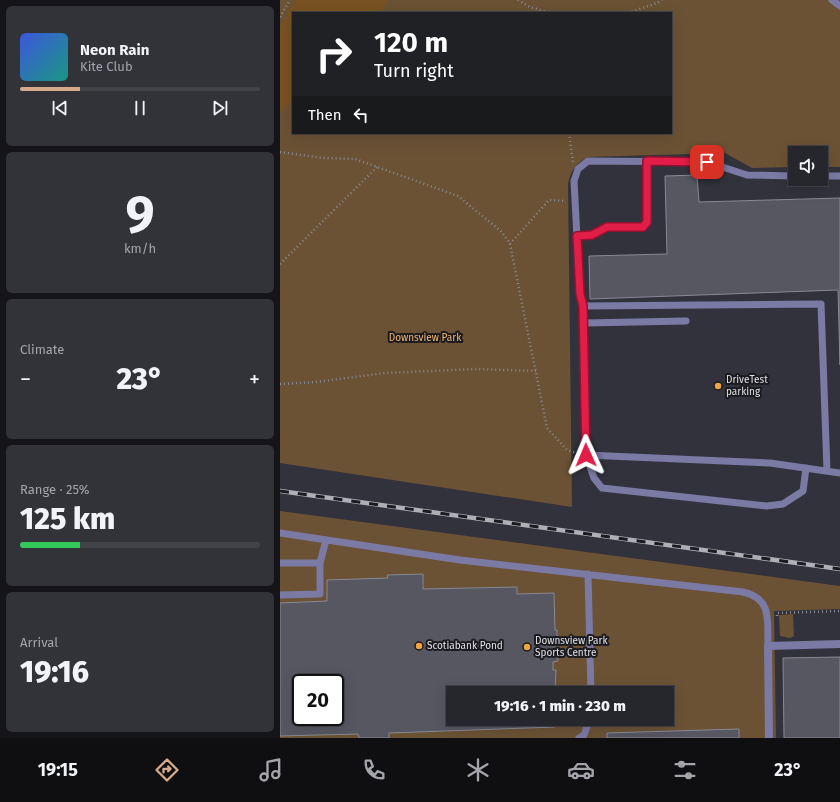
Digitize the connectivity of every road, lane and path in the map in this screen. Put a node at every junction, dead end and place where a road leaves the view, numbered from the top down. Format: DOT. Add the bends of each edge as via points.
graph roads {
  1 [pos="290,0"];
  2 [pos="518,0"];
  3 [pos="662,0"];
  4 [pos="832,0"];
  5 [pos="840,6"];
  6 [pos="547,12"];
  7 [pos="631,12"];
  8 [pos="280,17"];
  9 [pos="569,134"];
  10 [pos="280,152"];
  11 [pos="647,161"];
  12 [pos="377,167"];
  13 [pos="575,176"];
  14 [pos="788,176"];
  15 [pos="828,176"];
  16 [pos="840,176"];
  17 [pos="575,201"];
  18 [pos="577,236"];
  19 [pos="510,244"];
  20 [pos="280,264"];
  21 [pos="583,306"];
  22 [pos="686,321"];
  23 [pos="584,322"];
  24 [pos="536,371"];
  25 [pos="280,384"];
  26 [pos="586,455"];
  27 [pos="806,468"];
  28 [pos="827,470"];
  29 [pos="840,473"];
  30 [pos="280,533"];
  31 [pos="326,540"];
  32 [pos="280,563"];
  33 [pos="320,563"];
  34 [pos="588,574"];
  35 [pos="280,595"];
  36 [pos="840,611"];
  37 [pos="777,620"];
  38 [pos="840,644"];
  39 [pos="768,646"];
  40 [pos="591,686"];
  41 [pos="587,726"];
  42 [pos="579,738"];
  43 [pos="769,738"];
  1 -- 8 [label="path"];
  2 -- 6 [label="path"];
  3 -- 7 [label="path"];
  4 -- 5 [label="lane"];
  9 -- 13 [label="path"];
  10 -- 12 [label="path" via="355,159"];
  11 -- 13 [label="lane" via="588,160 578,169"];
  11 -- 14 [label="lane" via="707,162 747,175"];
  11 -- 18 [label="lane" via="647,222 643,227 607,227 592,235"];
  12 -- 19 [label="path" via="458,196 502,232"];
  12 -- 20 [label="path"];
  13 -- 17 [label="lane"];
  15 -- 16 [label="lane"];
  17 -- 18 [label="lane"];
  17 -- 19 [label="path" via="549,200"];
  18 -- 21 [label="lane"];
  19 -- 24 [label="path"];
  21 -- 23 [label="lane"];
  21 -- 28 [label="lane" via="821,304"];
  22 -- 23 [label="lane"];
  23 -- 26 [label="lane"];
  24 -- 25 [label="path" via="385,373"];
  24 -- 26 [label="path" via="548,428 567,450"];
  26 -- 27 [label="lane"];
  26 -- 27 [label="lane" via="594,478 602,488 767,506 784,504 803,491"];
  27 -- 28 [label="lane"];
  28 -- 29 [label="lane"];
  30 -- 31 [label="lane"];
  31 -- 33 [label="lane"];
  31 -- 34 [label="lane" via="460,560"];
  32 -- 33 [label="lane"];
  33 -- 35 [label="lane" via="320,594"];
  34 -- 39 [label="lane" via="752,594 762,601 767,614"];
  34 -- 40 [label="lane"];
  36 -- 37 [label="path" via="777,613"];
  38 -- 39 [label="street"];
  39 -- 43 [label="street"];
  41 -- 42 [label="lane" via="584,735"];
}
